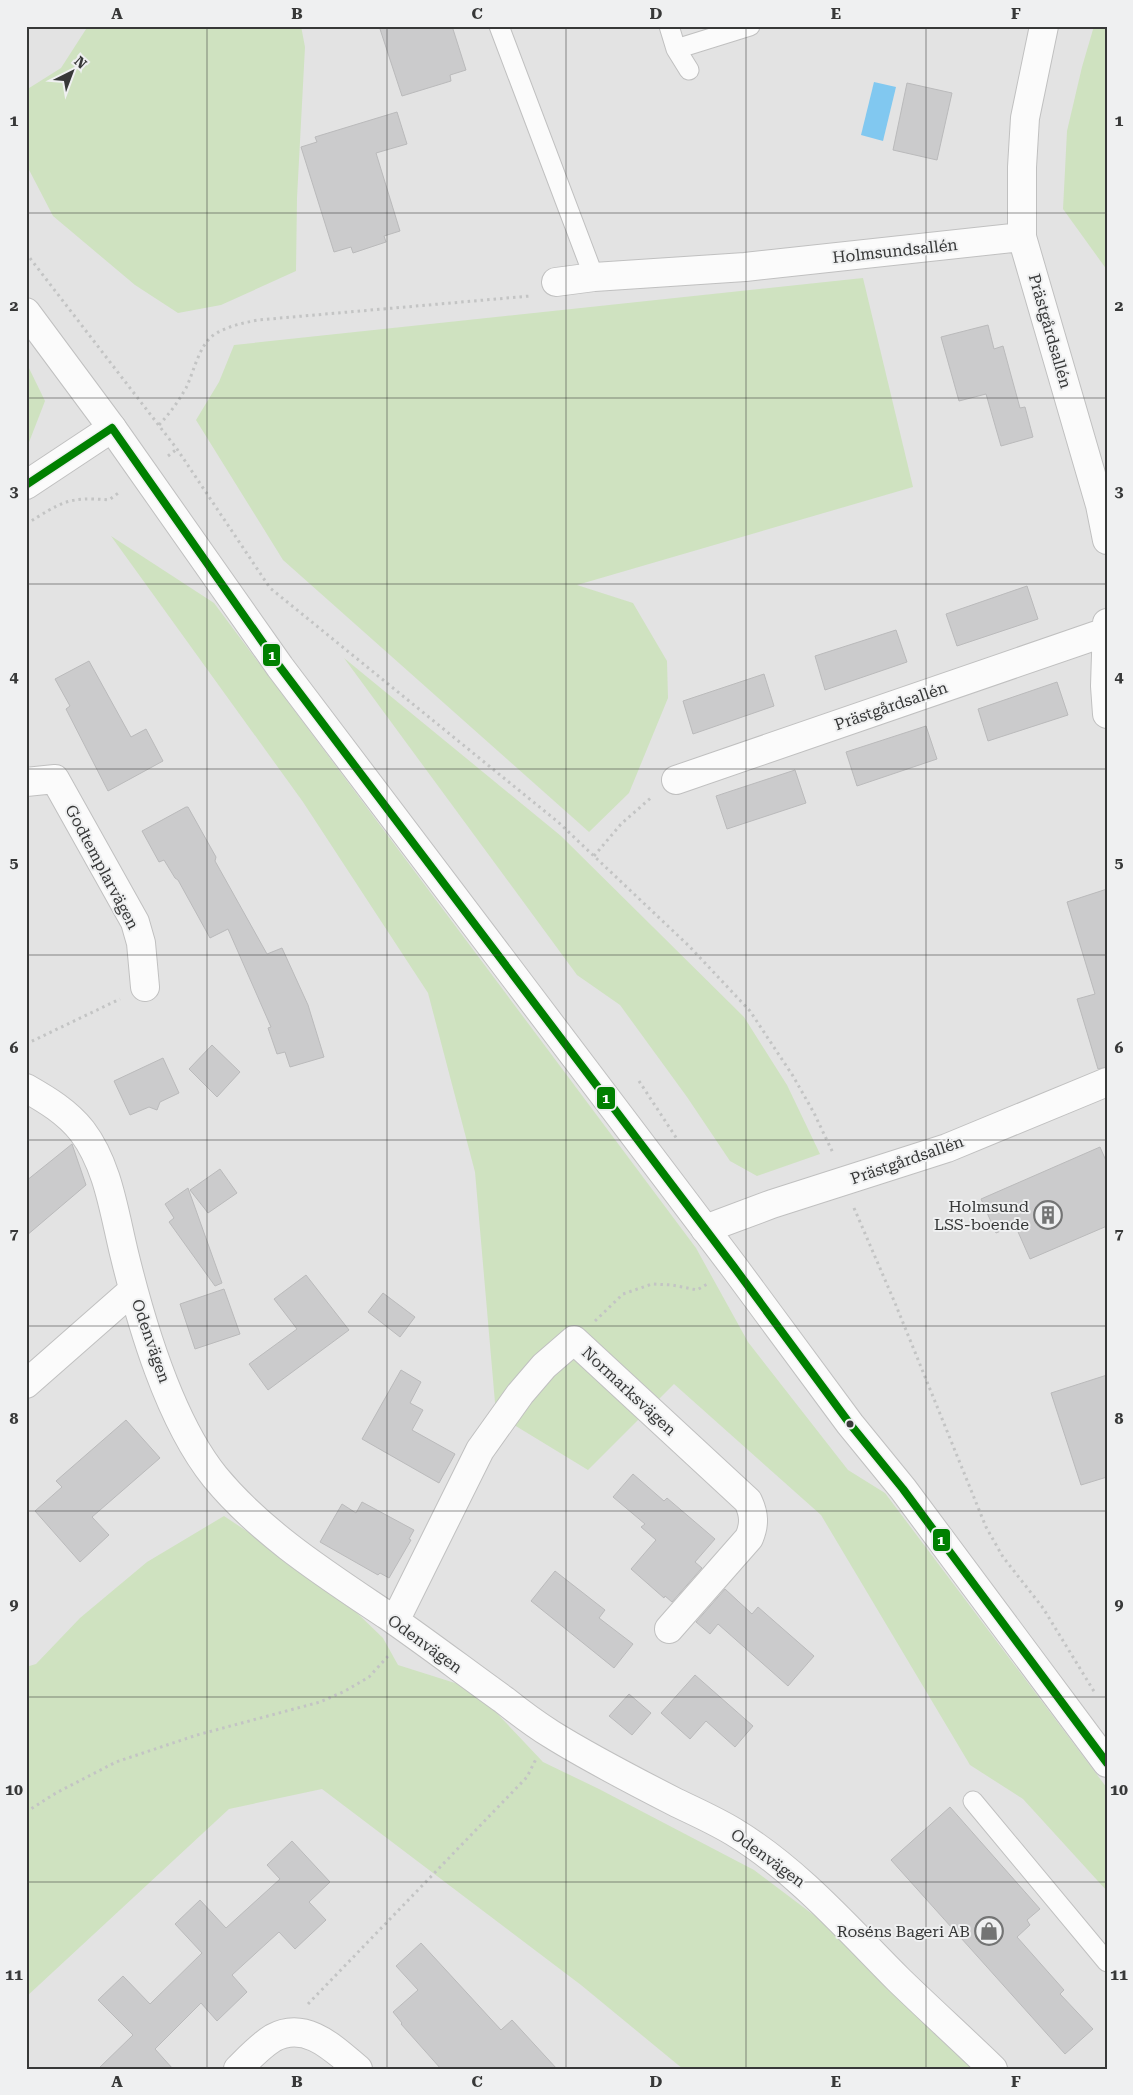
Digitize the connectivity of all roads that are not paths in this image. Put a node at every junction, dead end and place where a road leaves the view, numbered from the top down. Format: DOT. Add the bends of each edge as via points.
graph roads {
  1 [pos="499,26"];
  2 [pos="669,26"];
  3 [pos="750,26"];
  4 [pos="1044,26"];
  5 [pos="676,49"];
  6 [pos="689,70"];
  7 [pos="1022,237"];
  8 [pos="594,278"];
  9 [pos="556,282"];
  10 [pos="26,312"];
  11 [pos="112,428"];
  12 [pos="26,485"];
  13 [pos="1107,540"];
  14 [pos="1106,627"];
  15 [pos="1107,714"];
  16 [pos="676,780"];
  17 [pos="26,782"];
  18 [pos="145,987"];
  19 [pos="1107,1082"];
  20 [pos="26,1088"];
  21 [pos="705,1229"];
  22 [pos="133,1290"];
  23 [pos="26,1384"];
  24 [pos="394,1621"];
  25 [pos="669,1629"];
  26 [pos="1107,1763"];
  27 [pos="973,1801"];
  28 [pos="1107,1962"];
  29 [pos="238,2069"];
  30 [pos="358,2069"];
  31 [pos="993,2069"];
  1 -- 8 [label="lane"];
  2 -- 5 [label="lane"];
  3 -- 5 [label="lane"];
  4 -- 7 [label="street" via="1025,118"];
  5 -- 6 [label="lane"];
  7 -- 8 [label="street, Holmsundsallén" via="745,267"];
  7 -- 13 [label="street, Prästgårdsallén" via="1100,505"];
  8 -- 9 [label="street, Holmsundsallén"];
  10 -- 11 [label="street"];
  11 -- 12 [label="street"];
  11 -- 21 [label="street" via="280,667"];
  14 -- 15 [label="street, Prästgårdsallén"];
  14 -- 16 [label="street, Prästgårdsallén"];
  17 -- 18 [label="street, Godtemplarvägen" via="55,779 135,922 141,942"];
  19 -- 21 [label="street, Prästgårdsallén" via="947,1148"];
  20 -- 22 [label="street, Odenvägen" via="54,1104 73,1120 92,1146 103,1168"];
  21 -- 26 [label="street"];
  22 -- 23 [label="street"];
  22 -- 24 [label="street, Odenvägen" via="155,1359 183,1426 215,1477 269,1531"];
  24 -- 25 [label="street, Normarksvägen" via="480,1450 520,1394 544,1366 574,1340 748,1501 752,1511 753,1529 748,1538"];
  24 -- 31 [label="street, Odenvägen" via="549,1733 733,1831 761,1851 813,1891"];
  27 -- 28 [label="lane"];
  29 -- 30 [label="street" via="273,2038 296,2032 320,2039"];
}
